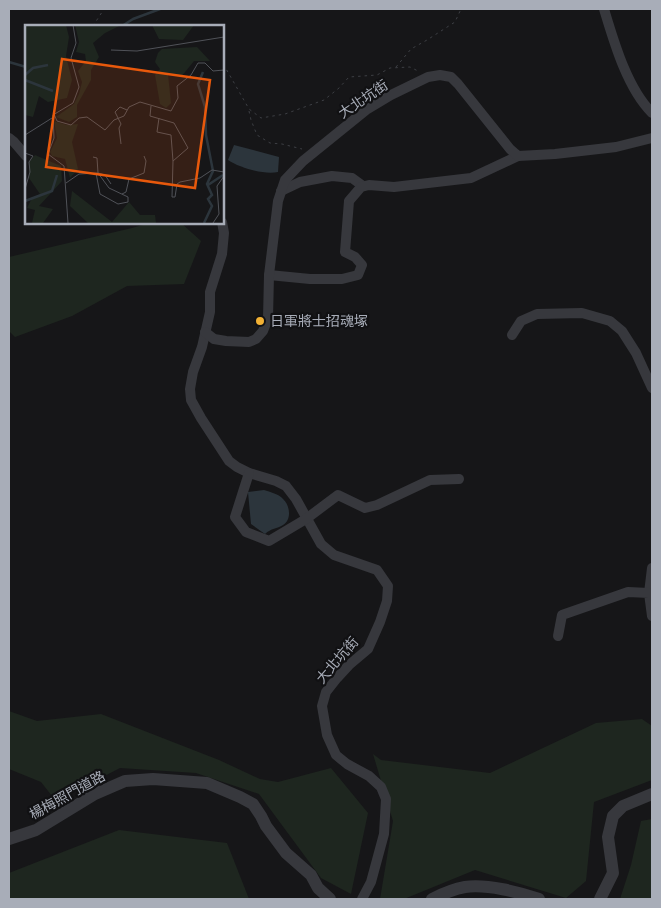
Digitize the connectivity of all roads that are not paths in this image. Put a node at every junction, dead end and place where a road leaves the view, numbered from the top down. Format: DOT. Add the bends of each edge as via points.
graph roads {
  1 [pos="604,9"];
  2 [pos="652,113"];
  3 [pos="9,138"];
  4 [pos="652,138"];
  5 [pos="25,155"];
  6 [pos="518,156"];
  7 [pos="363,186"];
  8 [pos="281,191"];
  9 [pos="222,224"];
  10 [pos="269,275"];
  11 [pos="205,332"];
  12 [pos="512,335"];
  13 [pos="652,388"];
  14 [pos="248,473"];
  15 [pos="459,479"];
  16 [pos="306,519"];
  17 [pos="652,568"];
  18 [pos="651,592"];
  19 [pos="652,609"];
  20 [pos="558,636"];
  21 [pos="652,794"];
  22 [pos="9,840"];
  23 [pos="330,899"];
  24 [pos="362,899"];
  25 [pos="432,899"];
  26 [pos="539,899"];
  27 [pos="600,899"];
  1 -- 2 [label="street" via="627,75 636,94"];
  3 -- 5 [label="street"];
  4 -- 6 [label="street" via="616,146"];
  6 -- 7 [label="street" via="471,178 394,187"];
  6 -- 8 [label="street, 大北坑街" via="454,80 440,75 428,77 366,110 303,161 285,180"];
  7 -- 8 [label="street" via="352,178 332,176 300,182"];
  7 -- 10 [label="street" via="349,200 345,252 362,265 358,275 342,279 310,279"];
  8 -- 10 [label="street, 大北坑街"];
  9 -- 11 [label="street, 大北坑街" via="222,254 210,292"];
  10 -- 11 [label="street, 大北坑街" via="268,318 263,332 256,339 250,342 226,341 214,339"];
  11 -- 14 [label="street, 大北坑街" via="193,372 191,400 229,461"];
  12 -- 13 [label="street" via="521,321 537,314 582,313 610,321 627,338"];
  14 -- 16 [label="street, 大北坑街" via="286,486"];
  14 -- 16 [label="street" via="235,517 246,532 269,541"];
  15 -- 16 [label="street" via="430,480 365,508 338,495"];
  16 -- 24 [label="street, 大北坑街" via="321,544 334,555 377,570 388,586 387,601 368,649 337,678 326,692 322,706 326,735 336,756 369,776 381,787 386,798 384,834 371,882"];
  17 -- 18 [label="street"];
  18 -- 19 [label="street"];
  18 -- 20 [label="street" via="628,592 562,615"];
  21 -- 27 [label="street" via="623,806 613,816 608,837 613,873"];
  22 -- 23 [label="street, 楊梅照門道路" via="36,830 95,794 125,781 153,779 207,783 253,804 286,853 311,875 318,888"];
  25 -- 26 [label="street" via="464,887 501,890"];
}
